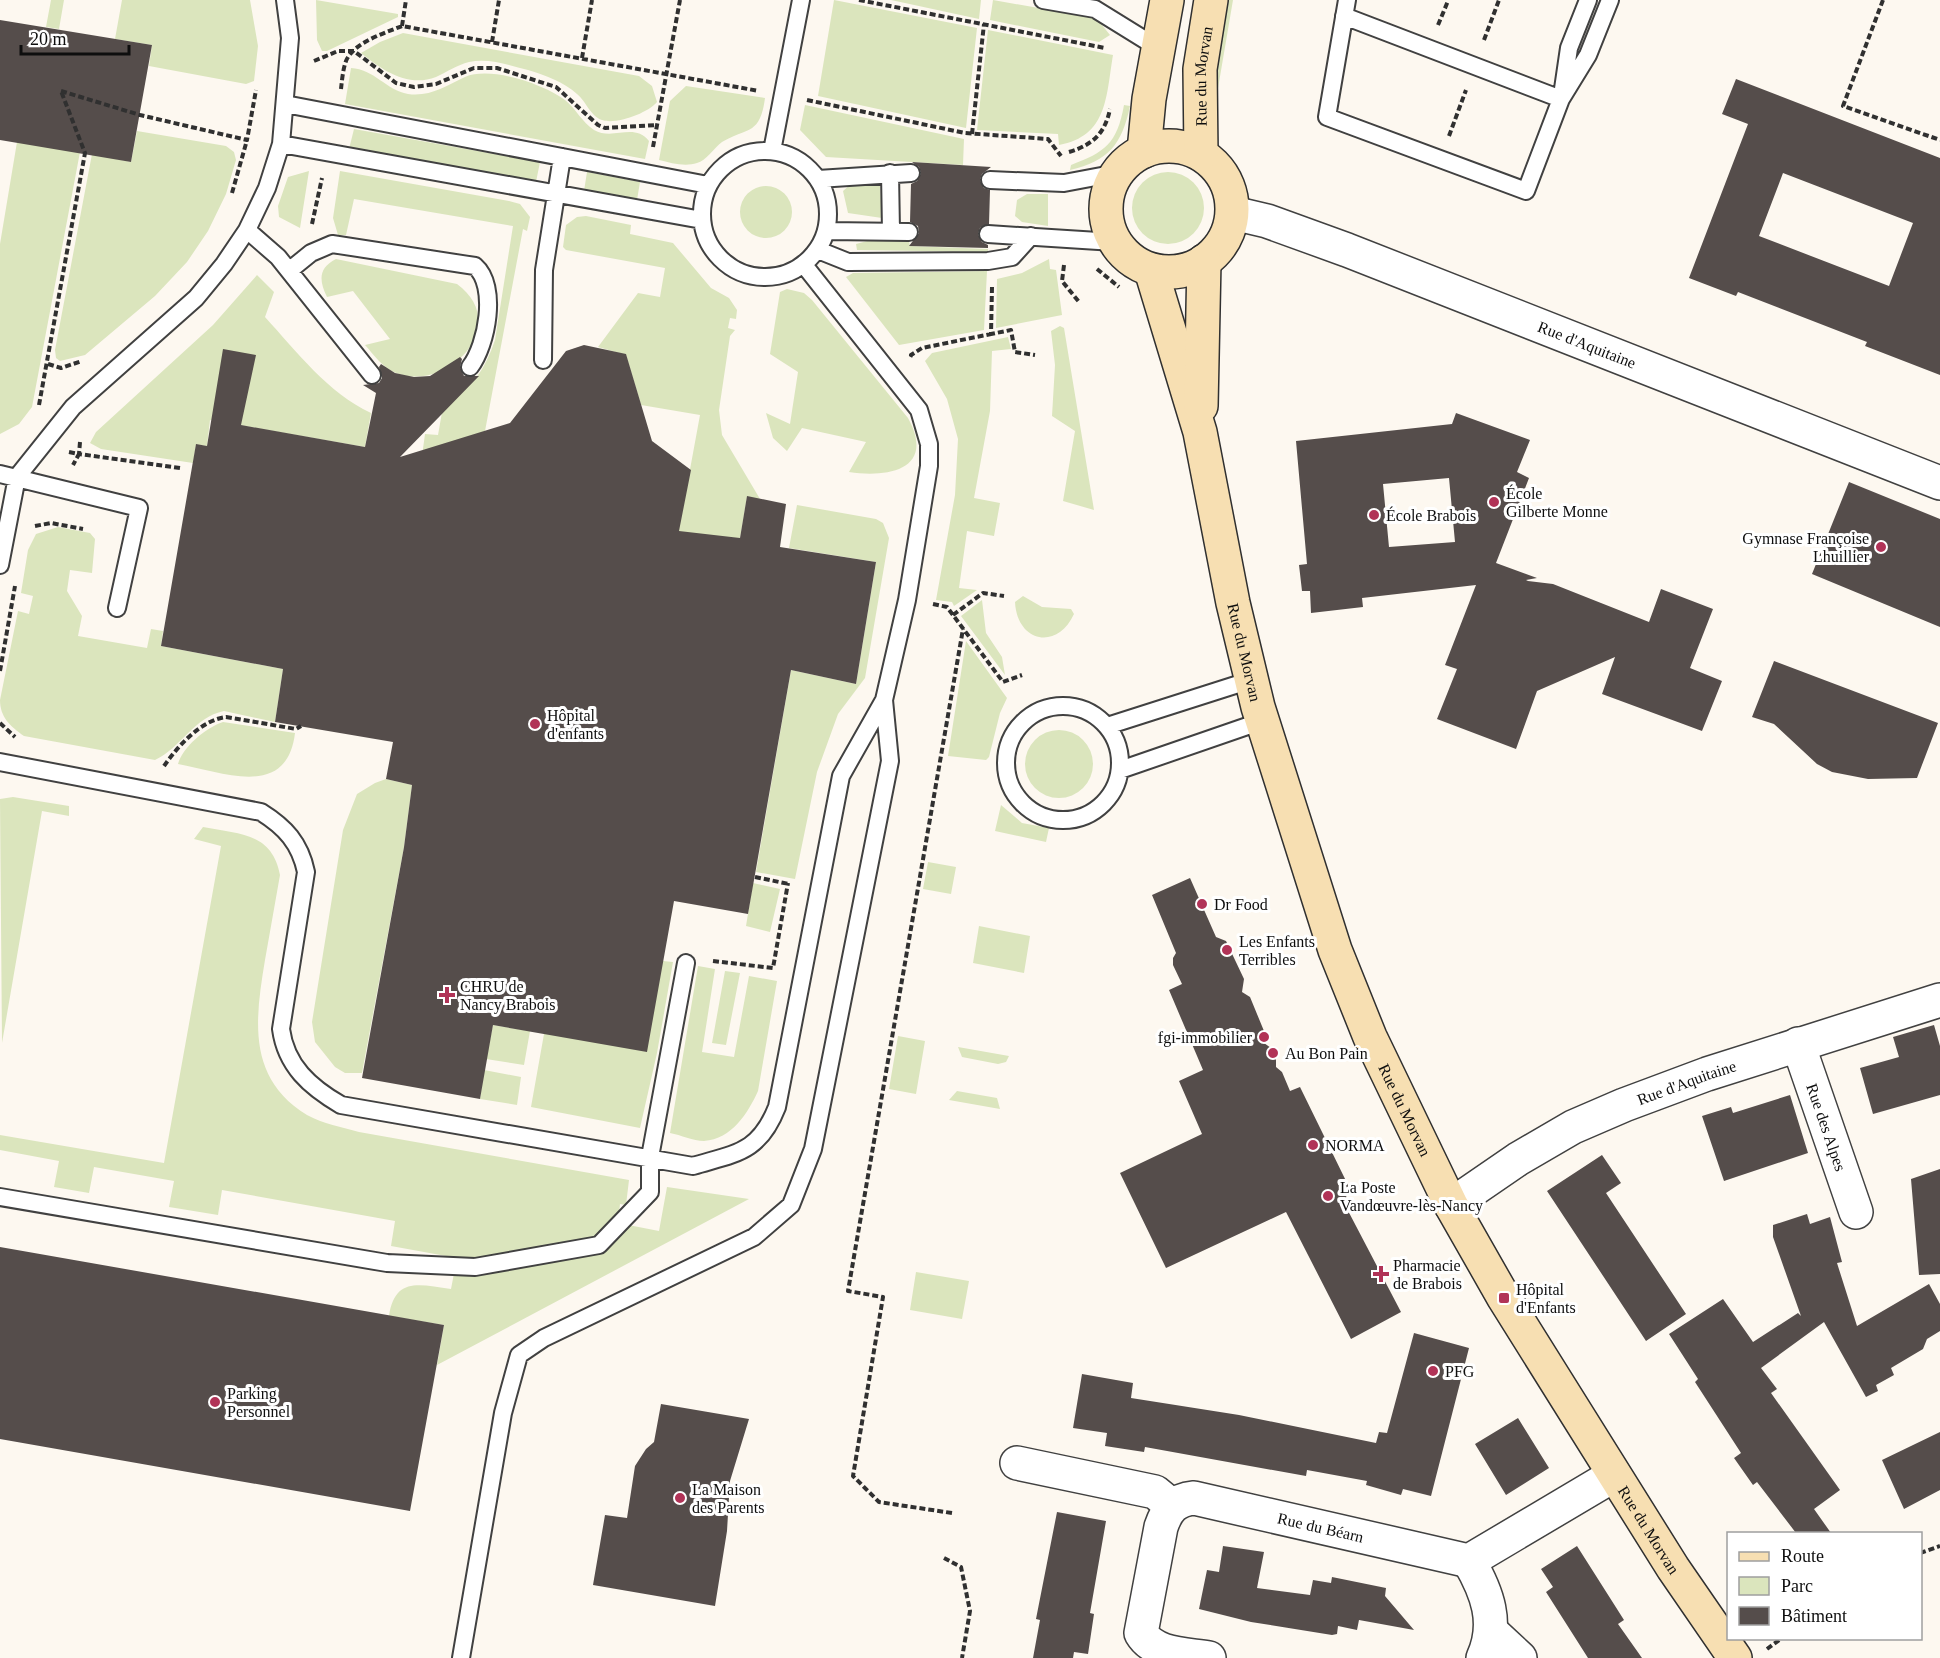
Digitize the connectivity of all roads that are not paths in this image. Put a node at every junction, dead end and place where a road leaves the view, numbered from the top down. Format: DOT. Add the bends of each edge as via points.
graph roads {
  1 [pos="285,0"];
  2 [pos="801,0"];
  3 [pos="1043,0"];
  4 [pos="1167,0"];
  5 [pos="1211,0"];
  6 [pos="1588,0"];
  7 [pos="1610,0"];
  8 [pos="1345,8"];
  9 [pos="1158,48"];
  10 [pos="1561,99"];
  11 [pos="285,104"];
  12 [pos="281,144"];
  13 [pos="772,151"];
  14 [pos="1144,151"];
  15 [pos="1201,154"];
  16 [pos="562,157"];
  17 [pos="890,173"];
  18 [pos="1117,173"];
  19 [pos="911,174"];
  20 [pos="818,178"];
  21 [pos="990,180"];
  22 [pos="708,185"];
  23 [pos="555,194"];
  24 [pos="1233,213"];
  25 [pos="702,220"];
  26 [pos="247,230"];
  27 [pos="827,231"];
  28 [pos="891,231"];
  29 [pos="909,232"];
  30 [pos="988,234"];
  31 [pos="1031,236"];
  32 [pos="1114,242"];
  33 [pos="818,250"];
  34 [pos="1204,261"];
  35 [pos="804,266"];
  36 [pos="290,270"];
  37 [pos="1151,270"];
  38 [pos="543,360"];
  39 [pos="470,367"];
  40 [pos="372,375"];
  41 [pos="1200,432"];
  42 [pos="8,476"];
  43 [pos="1940,483"];
  44 [pos="0,565"];
  45 [pos="117,608"];
  46 [pos="1251,680"];
  47 [pos="884,700"];
  48 [pos="1262,721"];
  49 [pos="1107,726"];
  50 [pos="0,762"];
  51 [pos="1120,770"];
  52 [pos="694,961"];
  53 [pos="1940,1000"];
  54 [pos="1798,1044"];
  55 [pos="650,1157"];
  56 [pos="0,1197"];
  57 [pos="1450,1205"];
  58 [pos="1856,1212"];
  59 [pos="1017,1463"];
  60 [pos="1614,1475"];
  61 [pos="1172,1506"];
  62 [pos="1469,1561"];
  63 [pos="1488,1645"];
  64 [pos="461,1658"];
  65 [pos="1209,1658"];
  66 [pos="1520,1658"];
  67 [pos="1735,1658"];
  1 -- 11 [label="lane" via="290,38"];
  2 -- 13 [label="lane"];
  3 -- 9 [label="lane" via="1095,9"];
  4 -- 9 [label="street"];
  5 -- 15 [label="street, Rue du Morvan" via="1200,69"];
  6 -- 10 [label="lane" via="1569,48"];
  7 -- 10 [label="lane" via="1588,56"];
  8 -- 10 [label="lane"];
  8 -- 10 [label="lane" via="1327,117 1526,191"];
  9 -- 14 [label="street"];
  11 -- 12 [label="lane"];
  11 -- 16 [label="lane"];
  12 -- 23 [label="lane"];
  12 -- 26 [label="lane" via="267,188"];
  13 -- 20 [label="lane" via="789,155"];
  13 -- 22 [label="lane" via="735,158"];
  14 -- 15 [label="street" via="1163,146 1183,147"];
  14 -- 18 [label="street"];
  15 -- 24 [label="street" via="1219,169 1230,190"];
  16 -- 22 [label="lane"];
  16 -- 23 [label="lane"];
  17 -- 19 [label="lane"];
  17 -- 20 [label="lane"];
  17 -- 28 [label="lane"];
  18 -- 21 [label="lane" via="1064,183"];
  18 -- 32 [label="street" via="1107,195 1106,219"];
  20 -- 27 [label="lane" via="826,195"];
  22 -- 25 [label="lane"];
  23 -- 25 [label="lane"];
  23 -- 38 [label="lane" via="544,270"];
  24 -- 34 [label="street" via="1227,236 1214,255"];
  24 -- 43 [label="street, Rue d'Aquitaine" via="1267,220 1347,250"];
  25 -- 35 [label="lane" via="715,253 727,266 743,274 775,278"];
  26 -- 36 [label="lane"];
  26 -- 42 [label="lane" via="196,298 73,406"];
  27 -- 28 [label="lane"];
  27 -- 33 [label="lane"];
  28 -- 29 [label="lane"];
  30 -- 31 [label="lane"];
  31 -- 32 [label="lane"];
  31 -- 33 [label="lane" via="1011,257 988,261 848,262"];
  32 -- 37 [label="street" via="1130,259"];
  33 -- 35 [label="lane"];
  34 -- 37 [label="street" via="1174,273"];
  34 -- 41 [label="street, Rue du Morvan"];
  35 -- 47 [label="lane" via="919,410 929,444 928,476 907,600"];
  36 -- 39 [label="lane" via="311,253 332,244 475,266 482,272 488,291 482,346"];
  36 -- 40 [label="lane"];
  37 -- 41 [label="street, Rue du Morvan"];
  41 -- 46 [label="street, Rue du Morvan"];
  42 -- 44 [label="lane"];
  42 -- 45 [label="lane" via="139,508"];
  46 -- 48 [label="street, Rue du Morvan"];
  46 -- 49 [label="lane"];
  47 -- 55 [label="lane" via="841,776 777,1107 769,1128 742,1152 693,1166"];
  47 -- 64 [label="lane" via="890,761 813,1149 791,1205 754,1237 544,1338 519,1355 503,1413"];
  48 -- 51 [label="lane"];
  48 -- 57 [label="street, Rue du Morvan" via="1335,950 1370,1037"];
  49 -- 51 [label="lane" via="1120,755"];
  49 -- 51 [label="lane" via="1079,708 1057,706 1036,712 1011,738 1006,773 1022,804 1053,820 1071,820 1085,817 1109,798"];
  50 -- 55 [label="lane" via="261,812 277,822 294,840 306,872 281,1029 284,1045 303,1078 341,1106"];
  52 -- 55 [label="lane"];
  53 -- 54 [label="street, Rue d'Aquitaine"];
  54 -- 57 [label="street, Rue d'Aquitaine" via="1696,1078 1573,1127"];
  54 -- 58 [label="street, Rue des Alpes"];
  55 -- 56 [label="lane" via="650,1192 599,1245 475,1267 387,1263"];
  57 -- 60 [label="street, Rue du Morvan"];
  59 -- 61 [label="street" via="1155,1492"];
  60 -- 62 [label="street"];
  60 -- 67 [label="street, Rue du Morvan"];
  61 -- 62 [label="street, Rue du Béarn" via="1180,1499 1194,1498"];
  61 -- 65 [label="street" via="1161,1527 1141,1633 1148,1644 1160,1650"];
  62 -- 63 [label="street" via="1489,1605"];
  63 -- 66 [label="street"];
}
